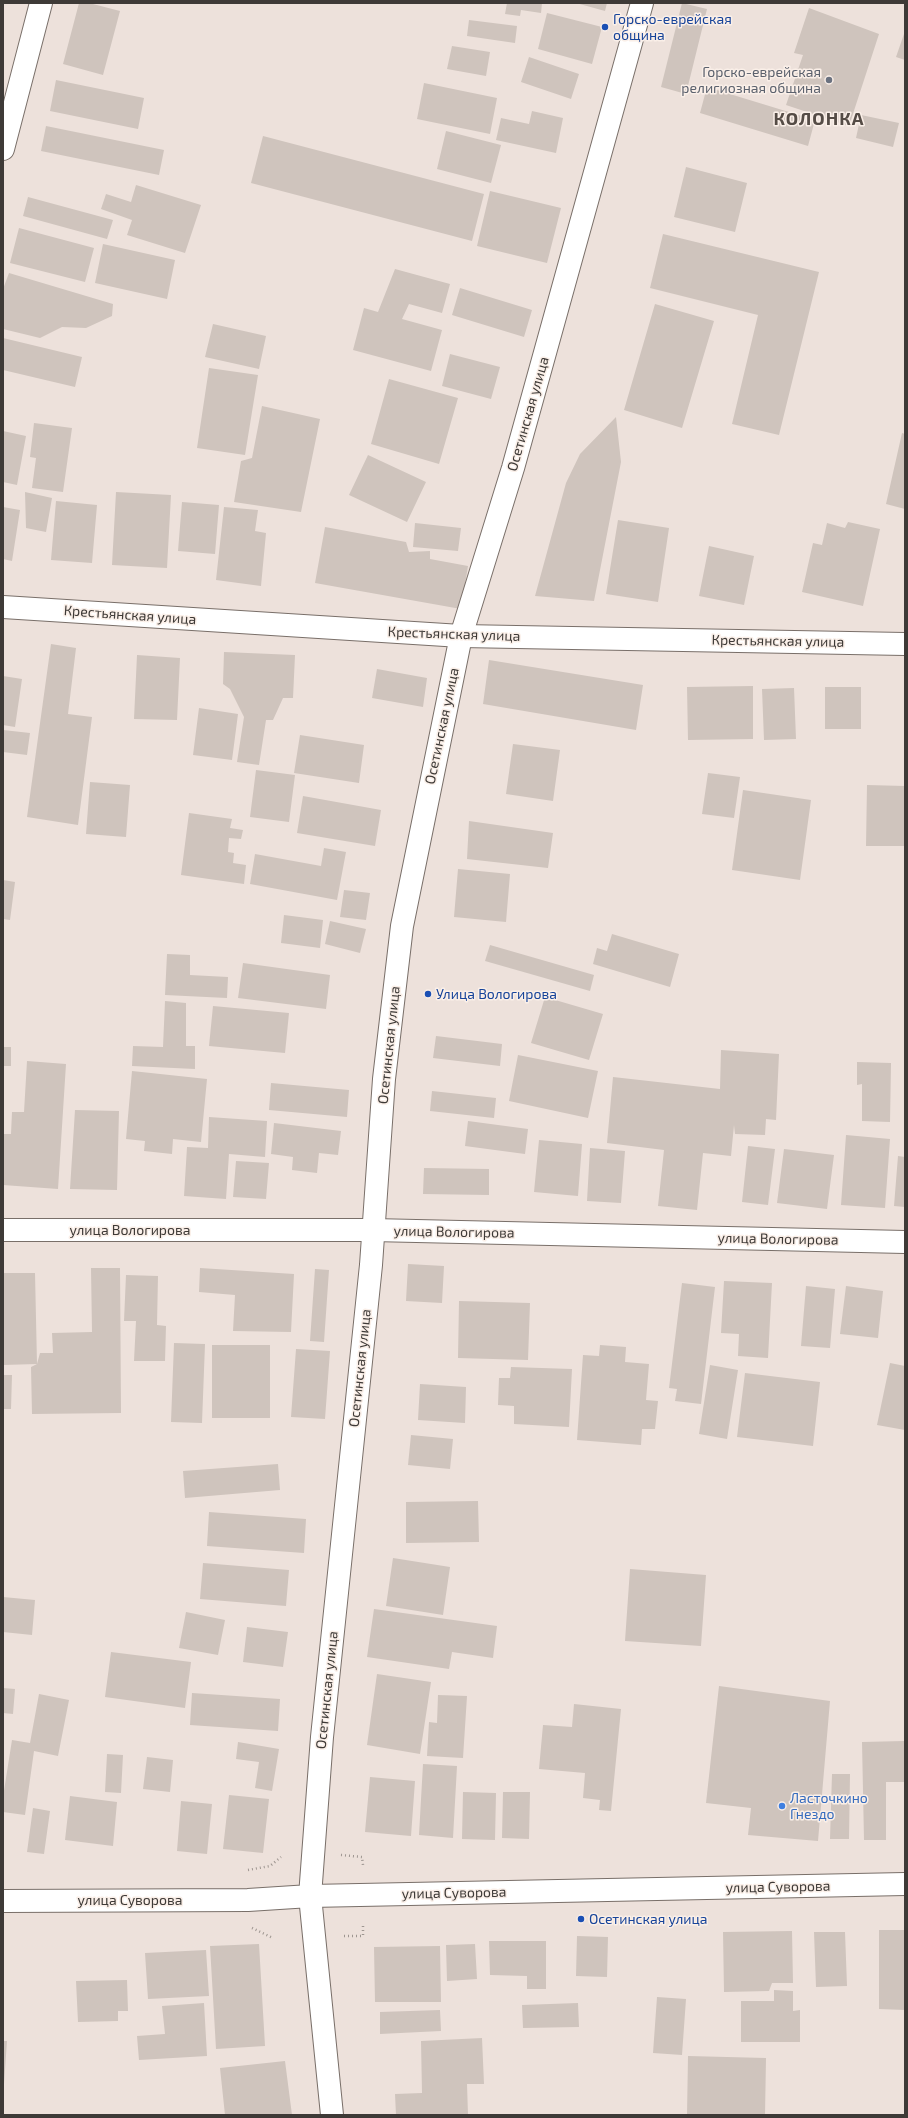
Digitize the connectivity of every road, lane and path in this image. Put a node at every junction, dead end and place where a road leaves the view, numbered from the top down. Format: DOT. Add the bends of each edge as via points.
graph roads {
  1 [pos="41,3"];
  2 [pos="642,3"];
  3 [pos="3,149"];
  4 [pos="3,607"];
  5 [pos="461,636"];
  6 [pos="905,644"];
  7 [pos="3,1230"];
  8 [pos="372,1230"];
  9 [pos="905,1242"];
  10 [pos="341,1855"];
  11 [pos="281,1858"];
  12 [pos="363,1865"];
  13 [pos="248,1870"];
  14 [pos="905,1884"];
  15 [pos="310,1896"];
  16 [pos="3,1901"];
  17 [pos="363,1919"];
  18 [pos="248,1925"];
  19 [pos="344,1936"];
  20 [pos="273,1938"];
  21 [pos="332,2115"];
  1 -- 3 [label="street"];
  2 -- 5 [label="street, Осетинская улица" via="513,468"];
  4 -- 5 [label="street, Крестьянская улица"];
  5 -- 6 [label="street, Крестьянская улица"];
  5 -- 8 [label="street, Осетинская улица" via="402,926 384,1079"];
  7 -- 8 [label="street, улица Вологирова"];
  8 -- 9 [label="street, улица Вологирова"];
  8 -- 15 [label="street, Осетинская улица" via="371,1265 322,1737"];
  10 -- 12 [label="path" via="362,1857"];
  11 -- 13 [label="path" via="270,1866"];
  14 -- 15 [label="street, улица Суворова"];
  15 -- 16 [label="street, улица Суворова" via="248,1900"];
  15 -- 21 [label="street, Осетинская улица"];
  17 -- 19 [label="path" via="363,1936"];
  18 -- 20 [label="path"];
}
